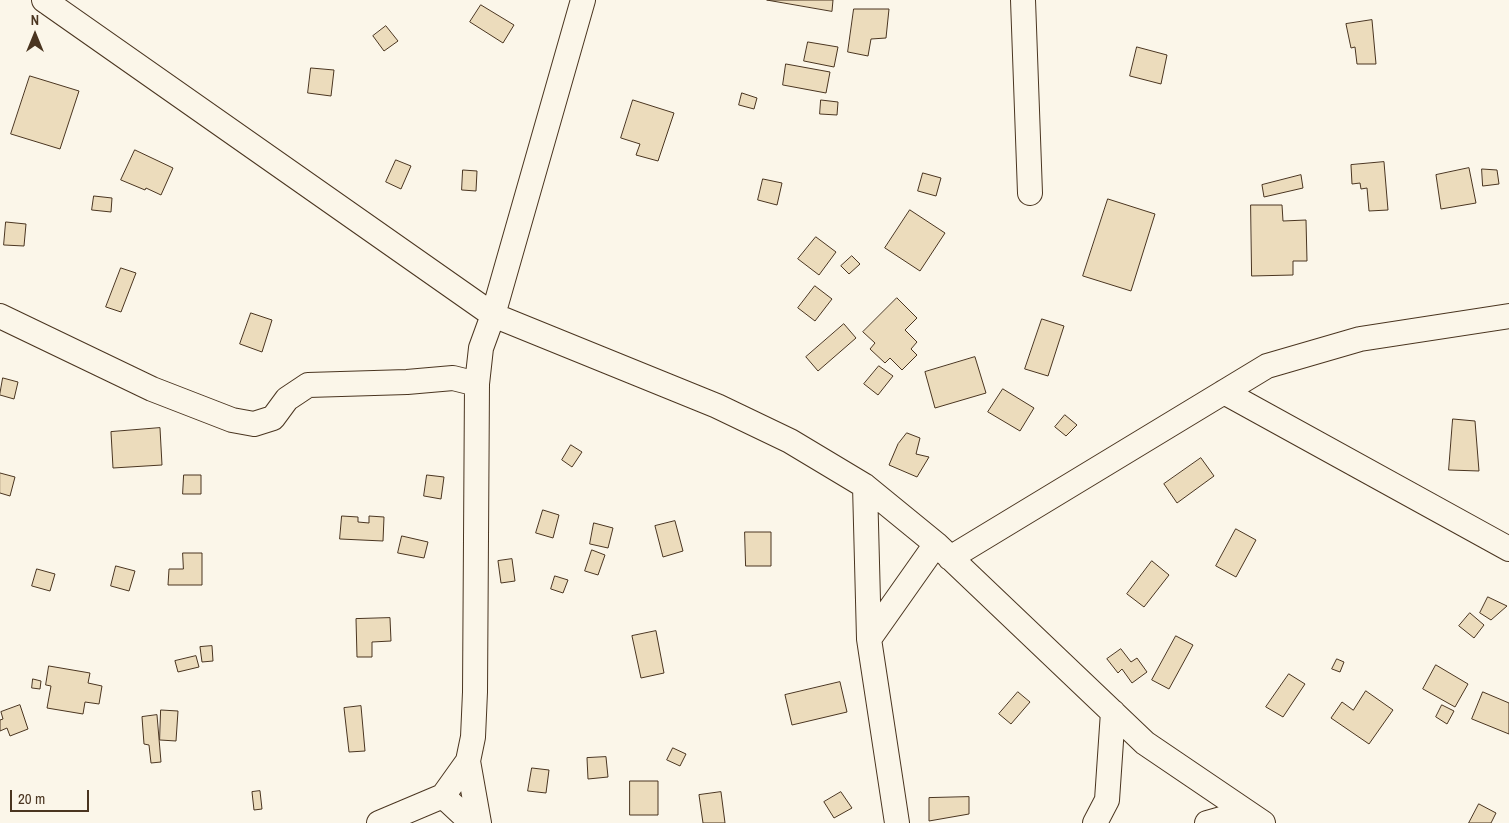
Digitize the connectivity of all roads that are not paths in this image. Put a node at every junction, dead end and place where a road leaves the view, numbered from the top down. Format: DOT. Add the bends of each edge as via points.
graph roads {
  1 [pos="44,0"];
  2 [pos="583,0"];
  3 [pos="1023,0"];
  4 [pos="1030,193"];
  5 [pos="493,315"];
  6 [pos="0,316"];
  7 [pos="1509,316"];
  8 [pos="476,384"];
  9 [pos="1224,392"];
  10 [pos="865,486"];
  11 [pos="1509,549"];
  12 [pos="943,551"];
  13 [pos="869,639"];
  14 [pos="1113,712"];
  15 [pos="468,761"];
  16 [pos="443,796"];
  17 [pos="1254,818"];
  18 [pos="379,823"];
  19 [pos="472,823"];
  20 [pos="479,823"];
  21 [pos="897,823"];
  22 [pos="1095,823"];
  23 [pos="1207,823"];
  1 -- 5 [label="street"];
  2 -- 5 [label="street"];
  3 -- 4 [label="street"];
  5 -- 8 [label="street" via="481,348"];
  5 -- 10 [label="street" via="717,406 790,440"];
  6 -- 8 [label="street" via="152,389 232,420 254,424 273,418 287,399 308,385 453,378"];
  7 -- 9 [label="street" via="1360,339 1267,366"];
  8 -- 15 [label="street" via="475,692 473,737"];
  9 -- 11 [label="street"];
  9 -- 12 [label="street"];
  10 -- 12 [label="street"];
  10 -- 13 [label="street"];
  12 -- 13 [label="street"];
  12 -- 14 [label="street"];
  13 -- 21 [label="street"];
  14 -- 17 [label="street" via="1146,743"];
  14 -- 22 [label="street" via="1107,800"];
  15 -- 16 [label="street"];
  15 -- 20 [label="street"];
  16 -- 18 [label="street"];
  16 -- 19 [label="street"];
  17 -- 23 [label="street"];
}
